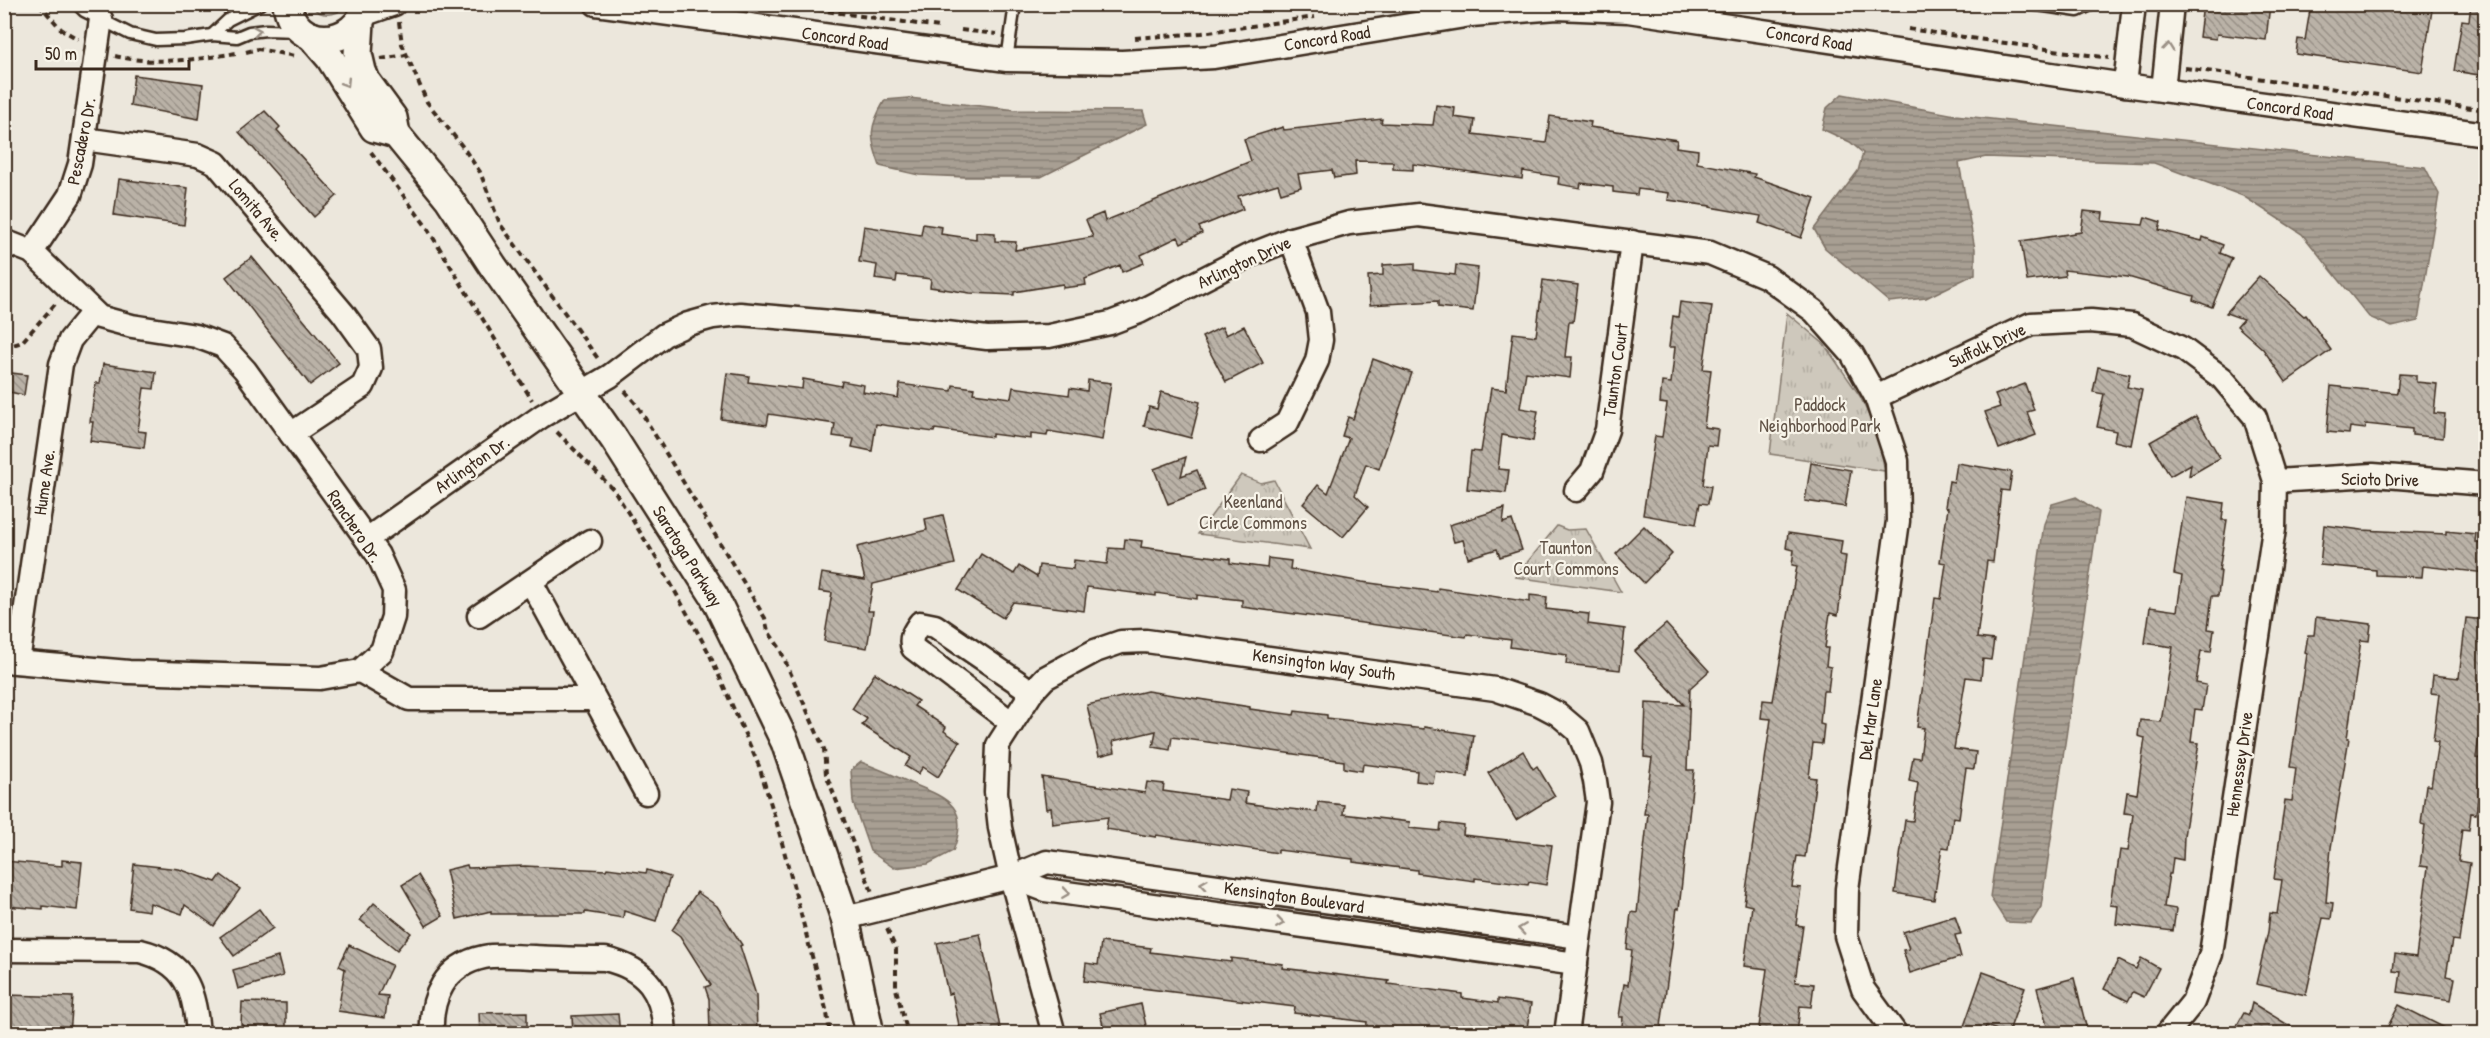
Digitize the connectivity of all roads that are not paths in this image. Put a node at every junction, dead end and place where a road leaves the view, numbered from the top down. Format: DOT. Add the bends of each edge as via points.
graph roads {
  1 [pos="77,4"];
  2 [pos="260,4"];
  3 [pos="287,4"];
  4 [pos="393,4"];
  5 [pos="596,4"];
  6 [pos="1015,4"];
  7 [pos="2030,4"];
  8 [pos="2093,4"];
  9 [pos="2134,4"];
  10 [pos="2172,4"];
  11 [pos="364,14"];
  12 [pos="1727,15"];
  13 [pos="101,19"];
  14 [pos="307,34"];
  15 [pos="212,35"];
  16 [pos="1007,60"];
  17 [pos="2124,85"];
  18 [pos="2163,90"];
  19 [pos="396,134"];
  20 [pos="2486,134"];
  21 [pos="84,139"];
  22 [pos="1291,239"];
  23 [pos="4,241"];
  24 [pos="1632,242"];
  25 [pos="32,252"];
  26 [pos="93,312"];
  27 [pos="580,393"];
  28 [pos="1876,397"];
  29 [pos="291,434"];
  30 [pos="1261,440"];
  31 [pos="2275,481"];
  32 [pos="2486,484"];
  33 [pos="1576,490"];
  34 [pos="367,539"];
  35 [pos="590,541"];
  36 [pos="531,582"];
  37 [pos="479,616"];
  38 [pos="11,661"];
  39 [pos="360,671"];
  40 [pos="1032,692"];
  41 [pos="594,699"];
  42 [pos="1012,723"];
  43 [pos="646,793"];
  44 [pos="1011,877"];
  45 [pos="845,918"];
  46 [pos="1580,937"];
  47 [pos="4,950"];
  48 [pos="1576,964"];
  49 [pos="1894,1033"];
  50 [pos="198,1034"];
  51 [pos="432,1034"];
  52 [pos="665,1034"];
  53 [pos="870,1034"];
  54 [pos="1054,1034"];
  55 [pos="1566,1034"];
  56 [pos="2167,1034"];
  1 -- 13 [label="lane"];
  2 -- 15 [label="lane" via="228,20"];
  3 -- 14 [label="street, Saratoga Parkway" via="291,18"];
  4 -- 11 [label="street"];
  5 -- 16 [label="street, Concord Road"];
  6 -- 16 [label="lane"];
  7 -- 8 [label="lane" via="2078,11"];
  9 -- 17 [label="street"];
  18 -- 10 [label="street, one-way"];
  11 -- 14 [label="street" via="354,29 338,38"];
  11 -- 19 [label="street, Saratoga Parkway" via="358,54 362,71 393,118"];
  12 -- 16 [label="street, Concord Road" via="1557,8 1471,15 1215,57 1122,62"];
  12 -- 17 [label="street, Concord Road"];
  13 -- 15 [label="lane" via="130,34 156,40"];
  13 -- 21 [label="street, Pescadero Dr."];
  15 -- 14 [label="lane, one-way" via="237,37 266,30"];
  14 -- 19 [label="street, Saratoga Parkway, one-way" via="330,58 374,128"];
  17 -- 18 [label="street, Concord Road"];
  18 -- 20 [label="street, Concord Road"];
  19 -- 27 [label="street, Saratoga Parkway" via="449,199"];
  21 -- 25 [label="street, Pescadero Dr." via="70,195"];
  21 -- 29 [label="street, Lomita Ave." via="198,155 216,163 369,349 371,368 363,386"];
  22 -- 24 [label="street, Arlington Drive" via="1349,224 1419,215"];
  22 -- 27 [label="street, Arlington Drive" via="1248,256 1139,312 1049,336 987,338 740,314 713,317 664,335"];
  22 -- 30 [label="street" via="1318,312 1321,340 1317,361 1287,423"];
  23 -- 25 [label="street, Ranchero Dr."];
  24 -- 28 [label="street, Arlington Drive" via="1710,253 1767,277 1814,310 1852,354"];
  24 -- 33 [label="street, Taunton Court" via="1606,430 1592,471"];
  25 -- 26 [label="street, Ranchero Dr."];
  26 -- 29 [label="street, Ranchero Dr." via="132,326 196,336 223,346"];
  26 -- 38 [label="street, Hume Ave." via="70,340 61,364"];
  27 -- 34 [label="street, Arlington Dr."];
  27 -- 45 [label="street, Saratoga Parkway" via="614,439 714,596 785,742"];
  28 -- 31 [label="street, Suffolk Drive" via="2031,324 2091,321 2132,325 2183,349 2222,378 2255,417"];
  28 -- 49 [label="street, Del Mar Lane" via="1897,461 1898,521 1846,889 1846,936 1863,989"];
  29 -- 34 [label="street, Ranchero Dr."];
  31 -- 32 [label="street, Scioto Drive" via="2373,475"];
  31 -- 56 [label="street, Hennessey Drive" via="2274,529 2211,954 2193,1002"];
  34 -- 39 [label="street, Ranchero Dr." via="394,590 393,617 382,651"];
  35 -- 36 [label="street"];
  36 -- 37 [label="street"];
  36 -- 41 [label="street"];
  38 -- 39 [label="street" via="129,672 320,678"];
  39 -- 41 [label="street" via="409,699"];
  40 -- 42 [label="street, Kensington Way South"];
  40 -- 42 [label="street" via="935,626 920,624 912,635 913,648"];
  40 -- 46 [label="street, Kensington Way South" via="1045,678 1095,651 1121,642 1146,640 1495,689 1539,704 1578,731 1596,781 1598,802"];
  41 -- 43 [label="street"];
  42 -- 44 [label="street, Kensington Way South" via="998,745 996,792"];
  44 -- 45 [label="street, Kensington Boulevard"];
  46 -- 44 [label="street, Kensington Boulevard, one-way" via="1047,862"];
  44 -- 48 [label="street, Kensington Boulevard, one-way" via="1045,890"];
  44 -- 54 [label="street, Kensington Way South"];
  45 -- 53 [label="street, Saratoga Parkway"];
  46 -- 48 [label="street, Kensington Way South"];
  47 -- 50 [label="street" via="151,954 186,980 193,995"];
  48 -- 55 [label="street, Kensington Way South"];
  51 -- 52 [label="street" via="431,1014 439,990 452,973 469,962 498,956 605,959 622,963 652,986 664,1014"];
}
